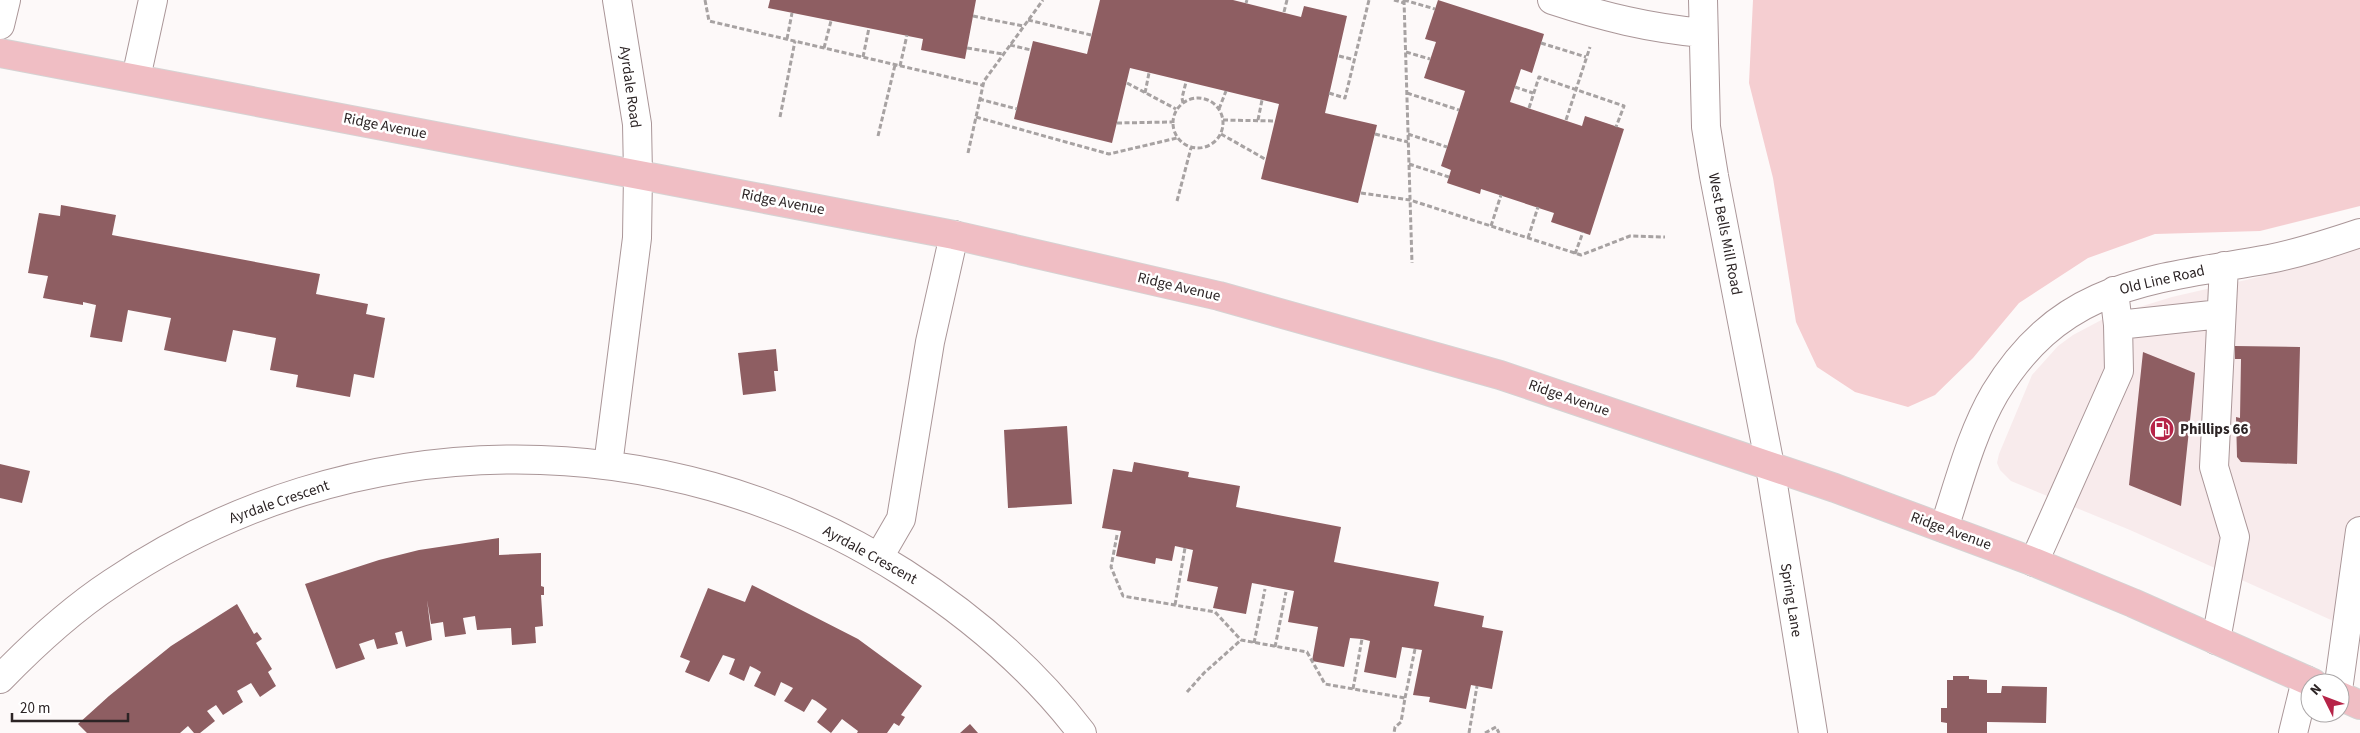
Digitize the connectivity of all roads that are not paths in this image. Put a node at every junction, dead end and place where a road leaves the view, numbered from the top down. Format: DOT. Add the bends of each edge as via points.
graph roads {
  1 [pos="6,0"];
  2 [pos="153,0"];
  3 [pos="618,0"];
  4 [pos="1552,0"];
  5 [pos="1703,0"];
  6 [pos="0,25"];
  7 [pos="1703,33"];
  8 [pos="0,54"];
  9 [pos="136,78"];
  10 [pos="638,174"];
  11 [pos="2360,233"];
  12 [pos="954,236"];
  13 [pos="2224,266"];
  14 [pos="2114,291"];
  15 [pos="2221,314"];
  16 [pos="2118,325"];
  17 [pos="608,464"];
  18 [pos="1770,466"];
  19 [pos="1944,528"];
  20 [pos="2360,531"];
  21 [pos="880,557"];
  22 [pos="2034,562"];
  23 [pos="2216,640"];
  24 [pos="2340,673"];
  25 [pos="2300,678"];
  26 [pos="0,679"];
  27 [pos="2300,711"];
  28 [pos="1082,733"];
  29 [pos="1813,733"];
  30 [pos="2293,733"];
  1 -- 6 [label="street"];
  2 -- 9 [label="street"];
  3 -- 10 [label="street, Ayrdale Road" via="637,124"];
  4 -- 7 [label="street" via="1600,16 1660,29"];
  5 -- 7 [label="street, West Bells Mill Road"];
  7 -- 18 [label="street, West Bells Mill Road" via="1706,127"];
  8 -- 9 [label="main road, Ridge Avenue"];
  9 -- 10 [label="main road, Ridge Avenue"];
  10 -- 12 [label="main road, Ridge Avenue"];
  10 -- 17 [label="street" via="637,238"];
  11 -- 13 [label="street, Old Line Road" via="2270,258"];
  12 -- 18 [label="main road, Ridge Avenue" via="1219,296 1500,375"];
  12 -- 21 [label="street" via="930,342 902,518"];
  13 -- 14 [label="street, Old Line Road" via="2150,280"];
  13 -- 15 [label="street"];
  14 -- 16 [label="street"];
  14 -- 19 [label="street, Old Line Road" via="2079,307 2046,330 2019,359 1995,394 1975,436"];
  15 -- 16 [label="street"];
  15 -- 23 [label="street" via="2214,467 2235,537"];
  16 -- 22 [label="street" via="2118,371"];
  17 -- 21 [label="street, Ayrdale Crescent" via="697,482 746,497 798,516"];
  17 -- 26 [label="street, Ayrdale Crescent" via="540,458 426,463 310,489 273,502 207,529 112,583 28,650"];
  18 -- 19 [label="main road, Ridge Avenue"];
  18 -- 29 [label="street, Spring Lane"];
  19 -- 22 [label="main road, Ridge Avenue"];
  20 -- 24 [label="street"];
  21 -- 28 [label="street, Ayrdale Crescent" via="967,617 1015,659"];
  22 -- 23 [label="main road, Ridge Avenue"];
  23 -- 25 [label="main road, Ridge Avenue"];
  27 -- 30 [label="street"];
}
